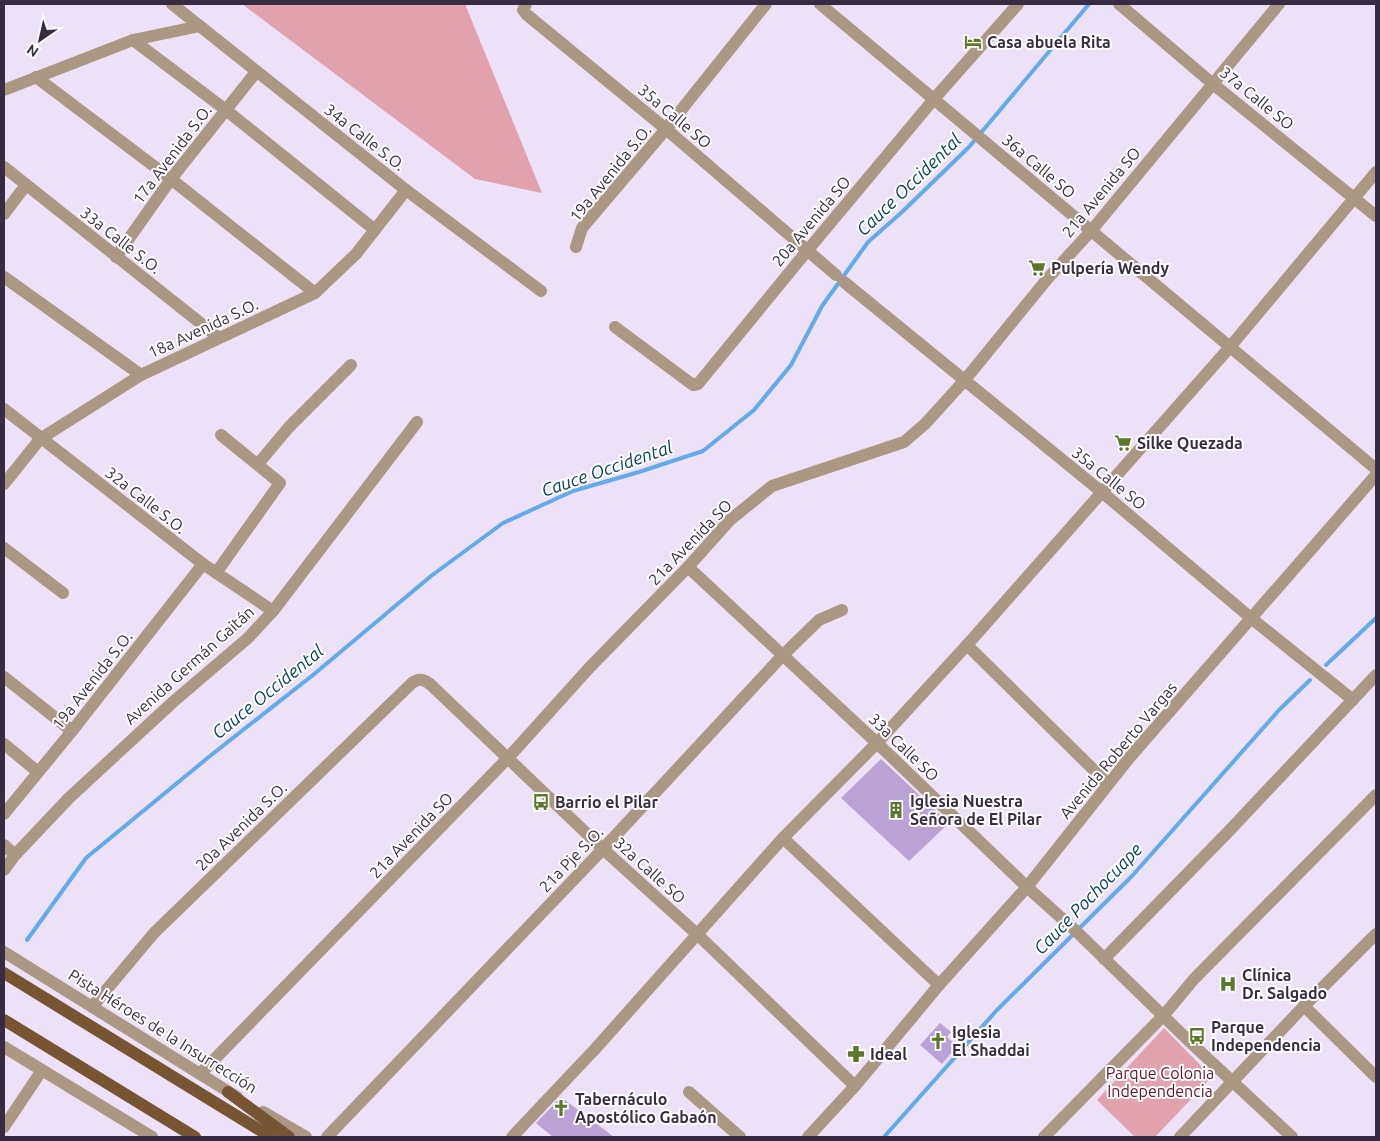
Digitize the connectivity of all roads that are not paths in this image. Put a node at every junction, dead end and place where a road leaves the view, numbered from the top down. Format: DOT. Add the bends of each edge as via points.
graph roads {
  1 [pos="172,4"];
  2 [pos="766,4"];
  3 [pos="820,4"];
  4 [pos="1018,4"];
  5 [pos="1119,4"];
  6 [pos="1279,4"];
  7 [pos="525,5"];
  8 [pos="200,26"];
  9 [pos="133,40"];
  10 [pos="256,72"];
  11 [pos="36,77"];
  12 [pos="1213,84"];
  13 [pos="4,90"];
  14 [pos="934,99"];
  15 [pos="226,110"];
  16 [pos="666,130"];
  17 [pos="4,167"];
  18 [pos="1376,172"];
  19 [pos="172,179"];
  20 [pos="26,185"];
  21 [pos="406,190"];
  22 [pos="1354,199"];
  23 [pos="4,214"];
  24 [pos="1376,216"];
  25 [pos="375,230"];
  26 [pos="1091,231"];
  27 [pos="576,247"];
  28 [pos="807,251"];
  29 [pos="116,256"];
  30 [pos="4,277"];
  31 [pos="541,291"];
  32 [pos="315,293"];
  33 [pos="615,327"];
  34 [pos="218,337"];
  35 [pos="1230,347"];
  36 [pos="351,364"];
  37 [pos="141,375"];
  38 [pos="964,381"];
  39 [pos="4,409"];
  40 [pos="416,422"];
  41 [pos="220,434"];
  42 [pos="40,439"];
  43 [pos="258,464"];
  44 [pos="1376,469"];
  45 [pos="1376,475"];
  46 [pos="4,484"];
  47 [pos="1103,493"];
  48 [pos="4,548"];
  49 [pos="203,564"];
  50 [pos="688,566"];
  51 [pos="216,573"];
  52 [pos="63,593"];
  53 [pos="842,610"];
  54 [pos="273,611"];
  55 [pos="1251,618"];
  56 [pos="967,645"];
  57 [pos="783,655"];
  58 [pos="1376,675"];
  59 [pos="4,677"];
  60 [pos="423,680"];
  61 [pos="1353,700"];
  62 [pos="72,731"];
  63 [pos="876,743"];
  64 [pos="4,744"];
  65 [pos="508,758"];
  66 [pos="38,772"];
  67 [pos="1108,784"];
  68 [pos="1376,795"];
  69 [pos="4,814"];
  70 [pos="783,838"];
  71 [pos="4,845"];
  72 [pos="603,850"];
  73 [pos="15,855"];
  74 [pos="4,870"];
  75 [pos="1027,887"];
  76 [pos="698,935"];
  77 [pos="1375,939"];
  78 [pos="4,952"];
  79 [pos="1104,959"];
  80 [pos="4,973"];
  81 [pos="939,985"];
  82 [pos="1304,1006"];
  83 [pos="92,1007"];
  84 [pos="1164,1015"];
  85 [pos="4,1020"];
  86 [pos="4,1047"];
  87 [pos="42,1070"];
  88 [pos="200,1074"];
  89 [pos="1376,1077"];
  90 [pos="1234,1082"];
  91 [pos="855,1086"];
  92 [pos="228,1092"];
  93 [pos="689,1092"];
  94 [pos="4,1127"];
  95 [pos="152,1137"];
  96 [pos="195,1137"];
  97 [pos="271,1137"];
  98 [pos="289,1137"];
  99 [pos="306,1137"];
  100 [pos="327,1137"];
  101 [pos="512,1137"];
  102 [pos="740,1137"];
  103 [pos="808,1137"];
  104 [pos="1044,1137"];
  105 [pos="1180,1137"];
  106 [pos="1292,1137"];
  1 -- 8 [label="street, 34a Calle S.O."];
  2 -- 16 [label="street, 19a Avenida S.O."];
  3 -- 14 [label="street, 36a Calle SO"];
  4 -- 14 [label="street, 20a Avenida SO"];
  5 -- 12 [label="street, 37a Calle SO"];
  6 -- 12 [label="street, 21a Avenida SO"];
  7 -- 16 [label="street, 35a Calle SO" via="526,14"];
  8 -- 9 [label="street"];
  8 -- 10 [label="street, 34a Calle S.O."];
  9 -- 11 [label="street"];
  9 -- 15 [label="street"];
  10 -- 15 [label="street, 17a Avenida S.O."];
  10 -- 21 [label="street, 34a Calle S.O."];
  11 -- 13 [label="street"];
  11 -- 19 [label="street"];
  12 -- 22 [label="street, 37a Calle SO"];
  12 -- 26 [label="street, 21a Avenida SO"];
  14 -- 26 [label="street, 36a Calle SO"];
  14 -- 28 [label="street, 20a Avenida SO"];
  15 -- 19 [label="street, 17a Avenida S.O."];
  15 -- 25 [label="street"];
  16 -- 27 [label="street, 19a Avenida S.O." via="582,228"];
  16 -- 28 [label="street, 35a Calle SO"];
  17 -- 20 [label="street, 33a Calle S.O."];
  18 -- 22 [label="street"];
  19 -- 29 [label="street, 17a Avenida S.O."];
  19 -- 32 [label="street"];
  20 -- 23 [label="street"];
  20 -- 29 [label="street, 33a Calle S.O."];
  21 -- 25 [label="street, 18a Avenida S.O."];
  21 -- 31 [label="street, 34a Calle S.O."];
  22 -- 24 [label="street, 37a Calle SO"];
  22 -- 35 [label="street"];
  25 -- 32 [label="street, 18a Avenida S.O." via="356,254"];
  26 -- 35 [label="street, 36a Calle SO"];
  26 -- 38 [label="street, 21a Avenida SO"];
  28 -- 33 [label="street, 20a Avenida SO" via="698,384 693,385"];
  28 -- 38 [label="street, 35a Calle SO"];
  29 -- 34 [label="street, 33a Calle S.O."];
  30 -- 37 [label="street"];
  32 -- 34 [label="street, 18a Avenida S.O."];
  34 -- 37 [label="street, 18a Avenida S.O."];
  35 -- 44 [label="street, 36a Calle SO"];
  35 -- 47 [label="street"];
  36 -- 43 [label="street"];
  37 -- 42 [label="street, 18a Avenida S.O."];
  38 -- 47 [label="street, 35a Calle SO"];
  38 -- 50 [label="street, 21a Avenida SO" via="904,442 772,486 730,520"];
  39 -- 42 [label="street, 32a Calle S.O."];
  40 -- 54 [label="street, Avenida Germán Gaitán"];
  41 -- 43 [label="street"];
  42 -- 46 [label="street, 18a Avenida S.O."];
  42 -- 49 [label="street, 32a Calle S.O."];
  43 -- 51 [label="street" via="280,483"];
  45 -- 55 [label="street, Avenida Roberto Vargas"];
  47 -- 55 [label="street, 35a Calle SO"];
  47 -- 56 [label="street"];
  48 -- 52 [label="street"];
  49 -- 51 [label="street, 32a Calle S.O."];
  49 -- 62 [label="street, 19a Avenida S.O."];
  50 -- 57 [label="street, 33a Calle SO"];
  50 -- 65 [label="street, 21a Avenida SO"];
  51 -- 54 [label="street, 32a Calle S.O."];
  53 -- 57 [label="street, 21a Pje S.O." via="819,620"];
  54 -- 73 [label="street, Avenida Germán Gaitán" via="248,638 69,798"];
  55 -- 61 [label="street, 35a Calle SO"];
  55 -- 67 [label="street, Avenida Roberto Vargas"];
  56 -- 63 [label="street"];
  56 -- 67 [label="street"];
  57 -- 63 [label="street, 33a Calle SO"];
  57 -- 72 [label="street, 21a Pje S.O."];
  58 -- 61 [label="street"];
  59 -- 62 [label="street"];
  60 -- 65 [label="street, 32a Calle SO"];
  60 -- 83 [label="street, 20a Avenida S.O." via="417,679 412,683 154,932"];
  61 -- 79 [label="street"];
  62 -- 66 [label="street, 19a Avenida S.O."];
  63 -- 70 [label="street"];
  63 -- 75 [label="street, 33a Calle SO"];
  64 -- 66 [label="street"];
  65 -- 72 [label="street, 32a Calle SO"];
  65 -- 88 [label="street, 21a Avenida SO"];
  66 -- 69 [label="street, 19a Avenida S.O."];
  67 -- 75 [label="street, Avenida Roberto Vargas"];
  68 -- 84 [label="street" via="1194,979"];
  70 -- 76 [label="street"];
  70 -- 81 [label="street"];
  71 -- 73 [label="street"];
  72 -- 76 [label="street, 32a Calle SO"];
  72 -- 100 [label="street, 21a Pje S.O."];
  73 -- 74 [label="street, Avenida Germán Gaitán"];
  75 -- 79 [label="street, 33a Calle SO"];
  75 -- 81 [label="street, Avenida Roberto Vargas"];
  76 -- 91 [label="street, 32a Calle SO"];
  76 -- 101 [label="street"];
  77 -- 82 [label="street"];
  78 -- 83 [label="street, Pista Héroes de la Insurrección"];
  79 -- 84 [label="street, 33a Calle SO"];
  80 -- 97 [label="main road, Pista Héroes de la Insurrección"];
  81 -- 91 [label="street, Avenida Roberto Vargas"];
  82 -- 89 [label="street"];
  82 -- 90 [label="street"];
  83 -- 88 [label="street, Pista Héroes de la Insurrección"];
  84 -- 90 [label="street, 33a Calle SO"];
  84 -- 104 [label="street"];
  85 -- 96 [label="main road"];
  86 -- 87 [label="street"];
  87 -- 94 [label="street"];
  87 -- 95 [label="street"];
  88 -- 92 [label="street, Pista Héroes de la Insurrección"];
  90 -- 105 [label="street"];
  90 -- 106 [label="street, 33a Calle SO"];
  91 -- 103 [label="street, Avenida Roberto Vargas"];
  92 -- 98 [label="main road"];
  92 -- 99 [label="street, Pista Héroes de la Insurrección"];
  93 -- 102 [label="street"];
}
